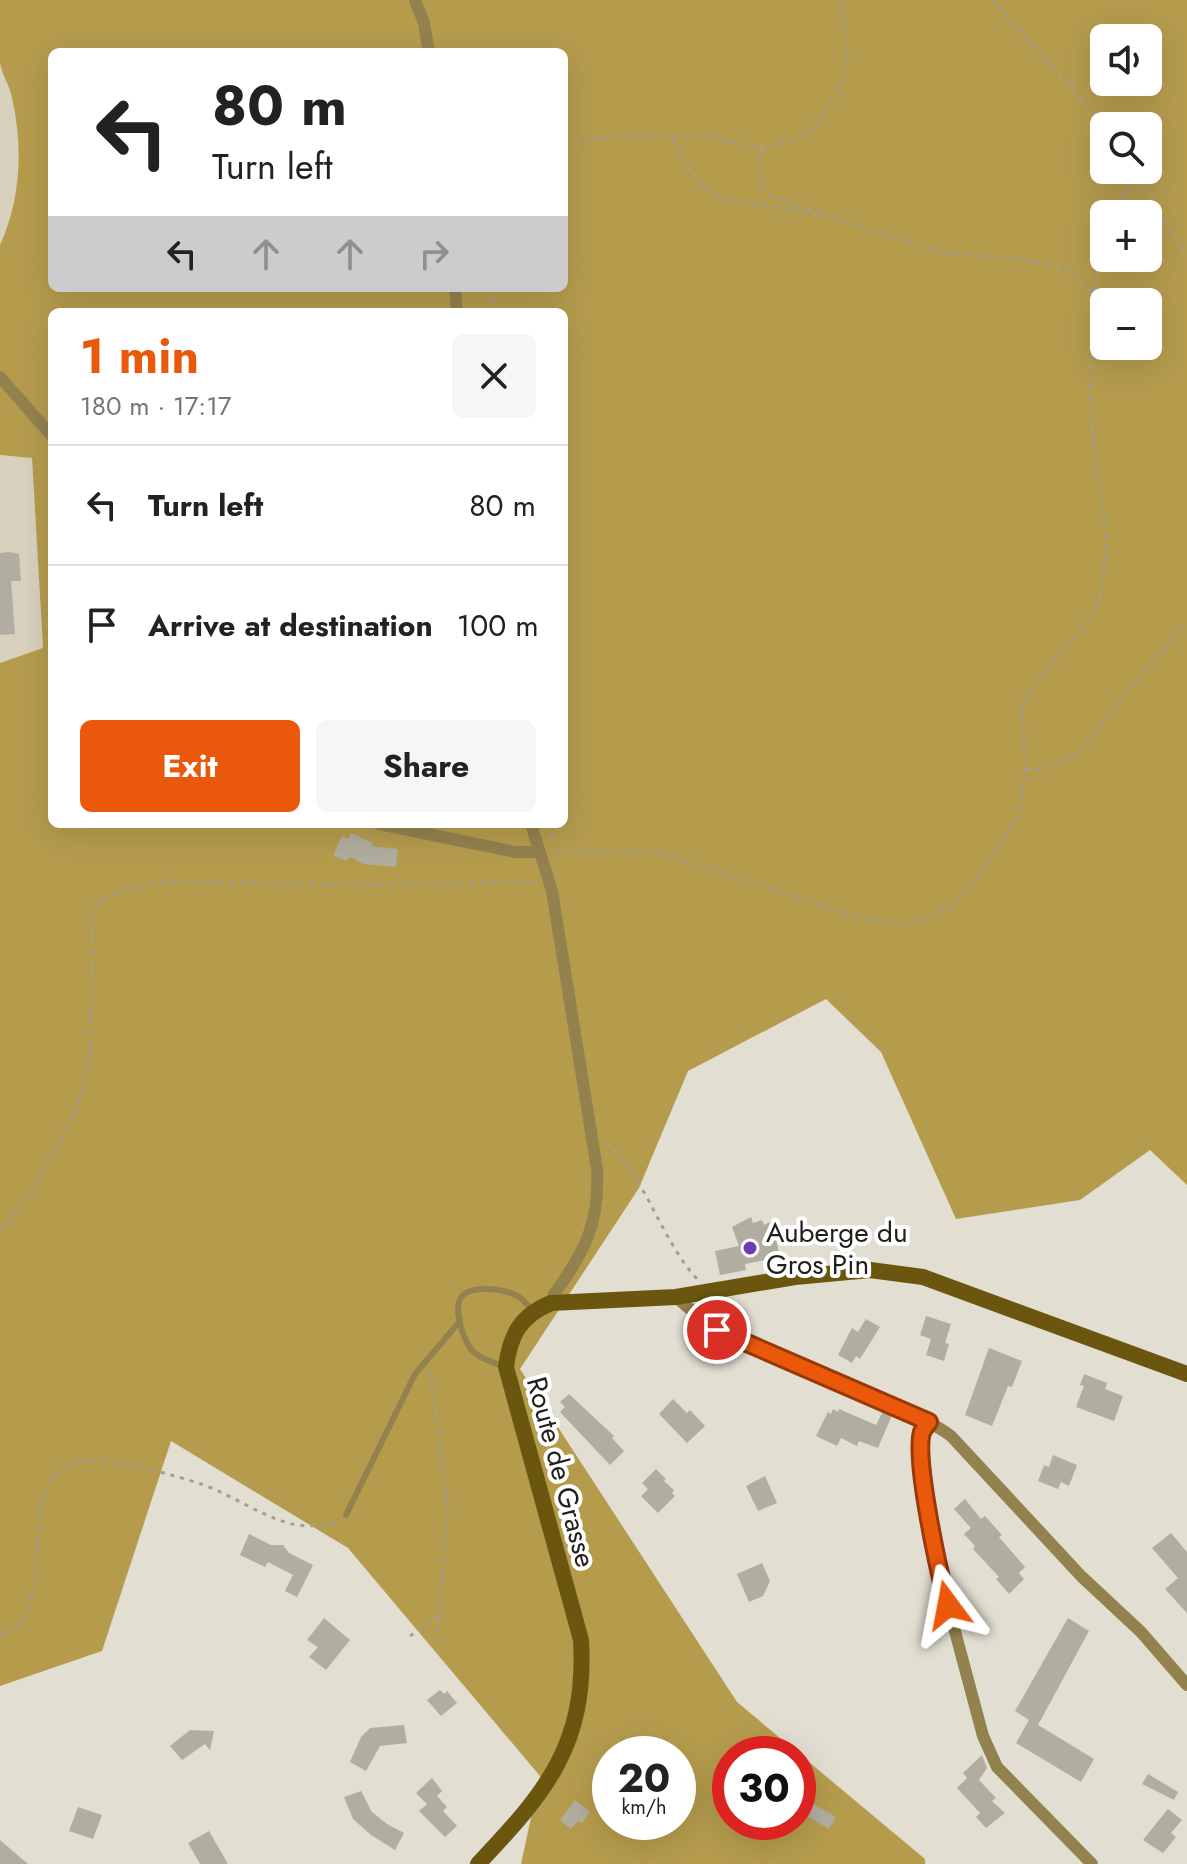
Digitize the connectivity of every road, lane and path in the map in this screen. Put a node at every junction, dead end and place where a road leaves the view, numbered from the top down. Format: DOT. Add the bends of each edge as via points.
graph roads {
  1 [pos="415,0"];
  2 [pos="842,0"];
  3 [pos="992,0"];
  4 [pos="428,48"];
  5 [pos="1093,112"];
  6 [pos="670,137"];
  7 [pos="568,146"];
  8 [pos="762,148"];
  9 [pos="1133,184"];
  10 [pos="1143,184"];
  11 [pos="1117,200"];
  12 [pos="825,215"];
  13 [pos="1187,256"];
  14 [pos="1090,289"];
  15 [pos="1092,360"];
  16 [pos="0,377"];
  17 [pos="48,431"];
  18 [pos="1187,621"];
  19 [pos="1026,770"];
  20 [pos="398,828"];
  21 [pos="532,828"];
  22 [pos="550,828"];
  23 [pos="539,852"];
  24 [pos="549,882"];
  25 [pos="591,1130"];
  26 [pos="0,1228"];
  27 [pos="710,1293"];
  28 [pos="676,1297"];
  29 [pos="551,1303"];
  30 [pos="533,1311"];
  31 [pos="460,1321"];
  32 [pos="717,1330"];
  33 [pos="428,1359"];
  34 [pos="506,1367"];
  35 [pos="1187,1374"];
  36 [pos="929,1422"];
  37 [pos="346,1515"];
  38 [pos="439,1615"];
  39 [pos="0,1635"];
  40 [pos="410,1636"];
  41 [pos="437,1642"];
  42 [pos="1187,1685"];
  43 [pos="478,1864"];
  44 [pos="1092,1864"];
  1 -- 4 [label="street"];
  2 -- 8 [label="path" via="848,50 843,79 814,127 789,142"];
  3 -- 5 [label="path"];
  6 -- 7 [label="path" via="595,138"];
  6 -- 8 [label="path" via="704,136"];
  6 -- 12 [label="path" via="700,184 722,199"];
  8 -- 12 [label="path" via="762,188"];
  9 -- 11 [label="path"];
  10 -- 13 [label="path"];
  12 -- 14 [label="path" via="943,253 1048,264 1074,274"];
  15 -- 19 [label="path" via="1094,453 1105,525 1102,588 1093,617 1029,690 1022,706"];
  16 -- 17 [label="street"];
  18 -- 19 [label="path" via="1076,755"];
  19 -- 22 [label="path" via="1018,816 988,863 959,899 936,916 912,924 866,920 655,851 554,852"];
  20 -- 23 [label="street" via="515,852"];
  21 -- 23 [label="street"];
  23 -- 24 [label="street"];
  24 -- 25 [label="street"];
  24 -- 26 [label="path" via="159,881 107,896 93,909 90,1058 77,1108 39,1180 8,1225"];
  25 -- 27 [label="path" via="632,1171 678,1257"];
  25 -- 29 [label="street" via="596,1212 587,1242"];
  27 -- 28 [label="main road"];
  27 -- 32 [label="street"];
  27 -- 35 [label="main road" via="870,1270 923,1277"];
  28 -- 29 [label="main road"];
  28 -- 32 [label="street"];
  29 -- 30 [label="main road"];
  30 -- 31 [label="lane" via="519,1297 475,1289 458,1302"];
  30 -- 34 [label="main road, Route de Grasse" via="513,1338"];
  31 -- 33 [label="lane"];
  31 -- 34 [label="lane" via="471,1349"];
  32 -- 36 [label="street"];
  33 -- 37 [label="lane" via="415,1374"];
  33 -- 38 [label="path" via="448,1507"];
  34 -- 43 [label="main road, Route de Grasse" via="581,1640 583,1668 564,1754 545,1788"];
  36 -- 42 [label="street" via="966,1450"];
  36 -- 44 [label="street" via="922,1432 921,1462 941,1579 983,1736 997,1767"];
  37 -- 39 [label="path" via="327,1525 285,1523 202,1485 99,1459 76,1459 57,1475 41,1504 32,1597 14,1631"];
  38 -- 40 [label="path"];
  38 -- 41 [label="path"];
}
